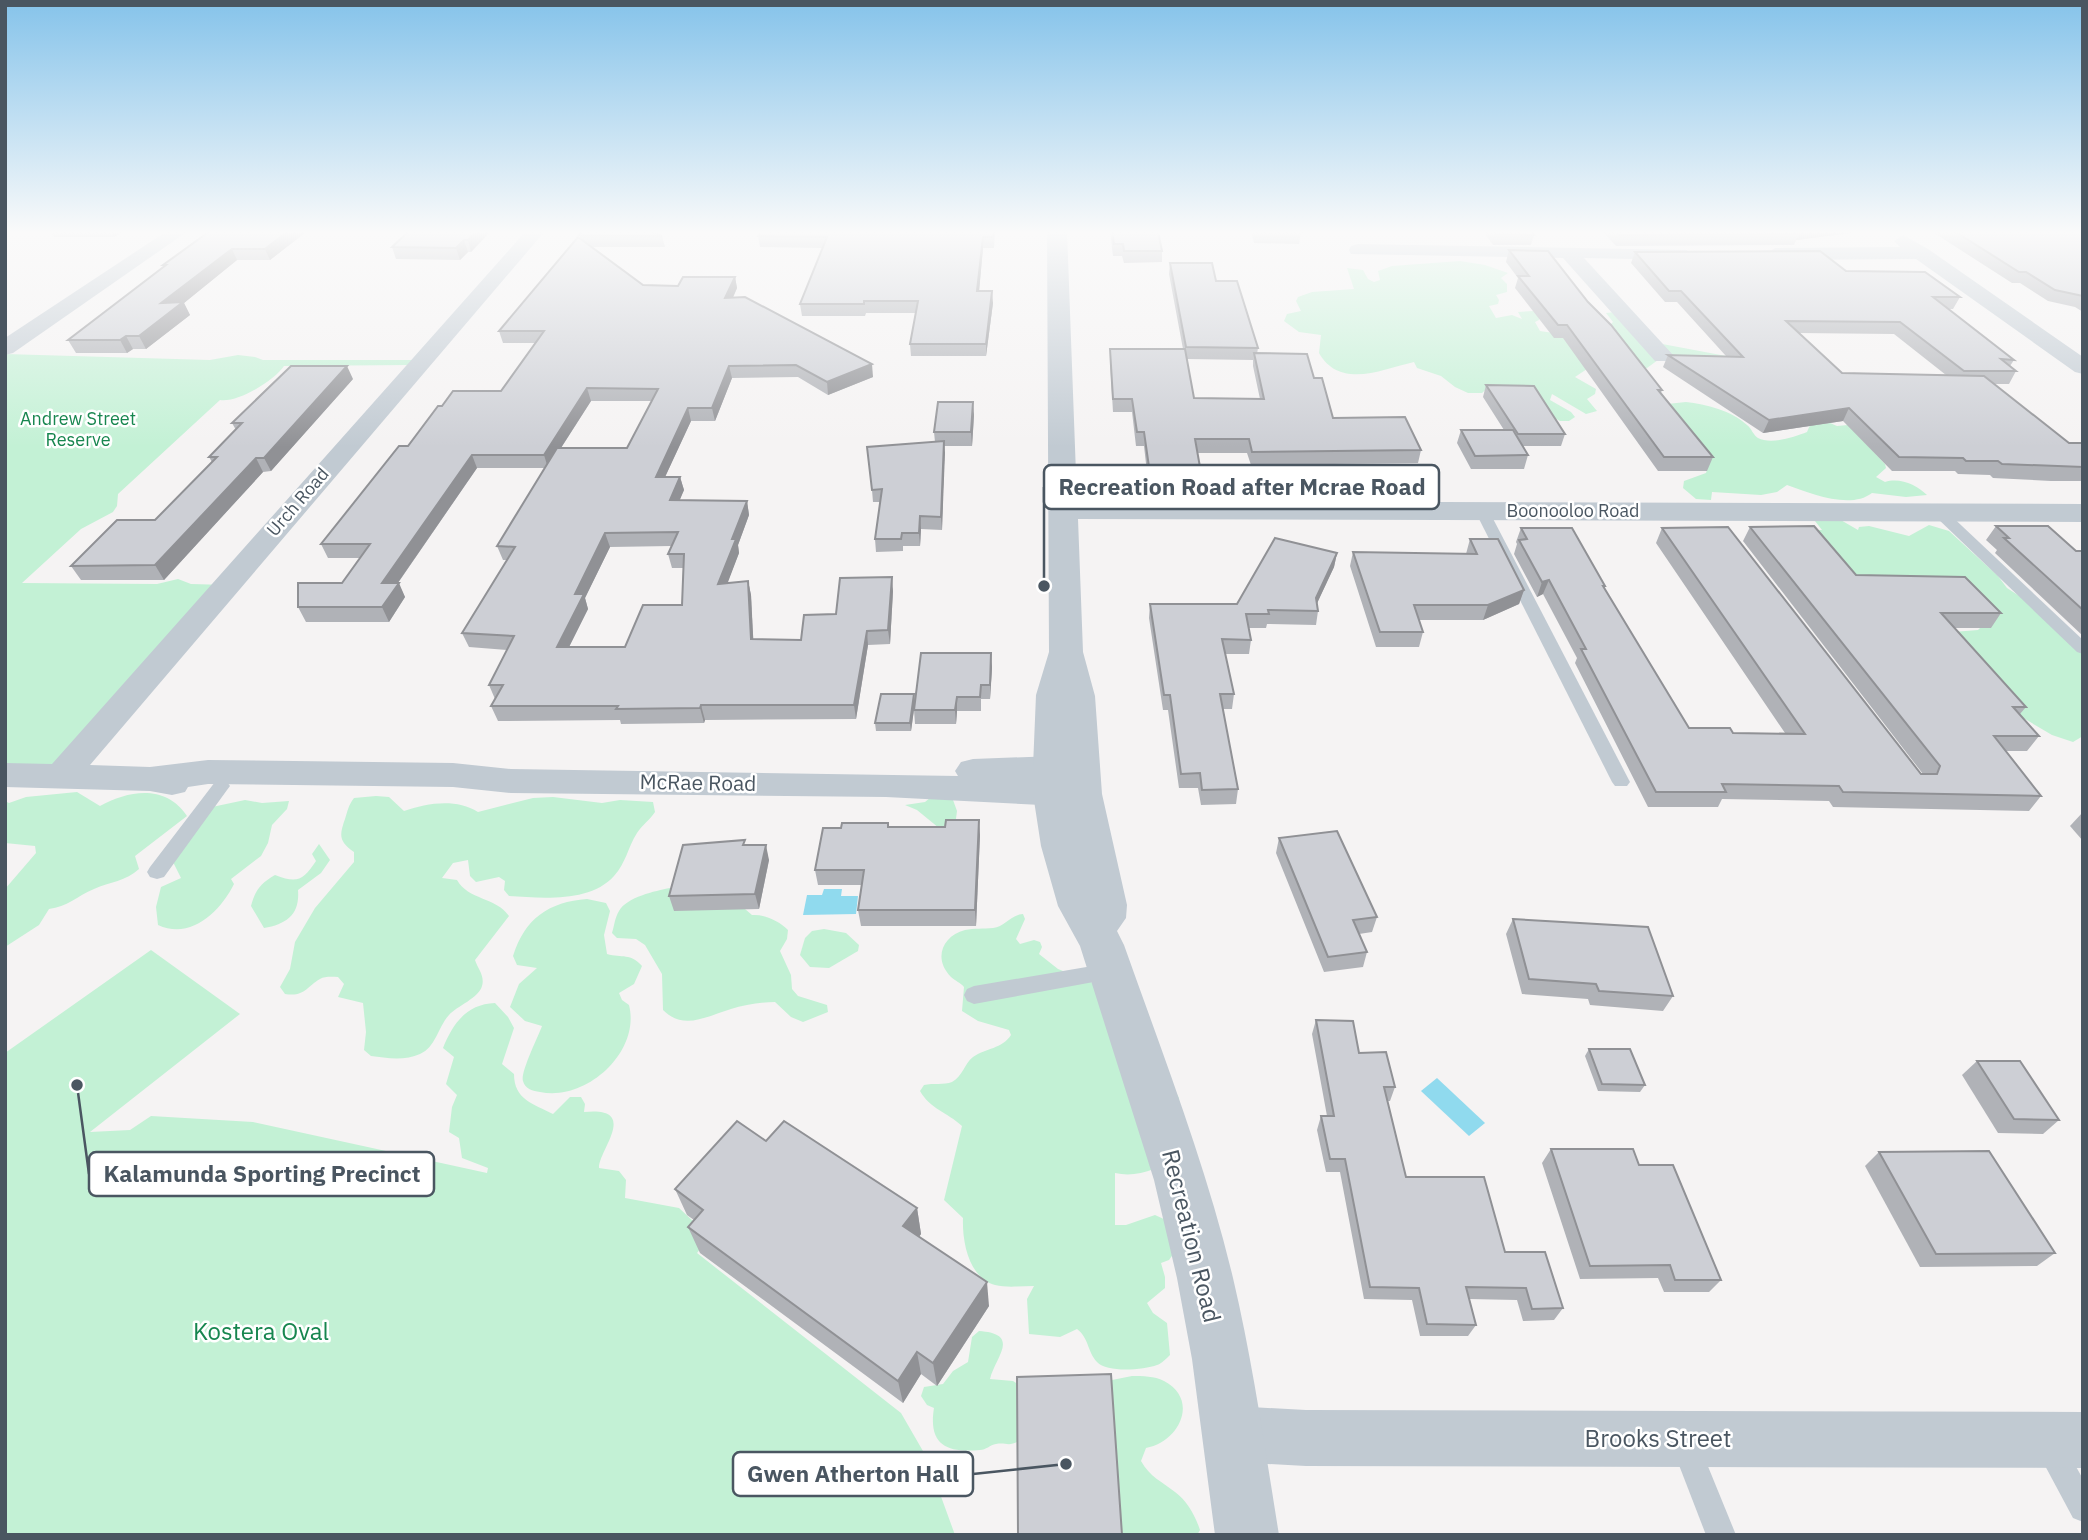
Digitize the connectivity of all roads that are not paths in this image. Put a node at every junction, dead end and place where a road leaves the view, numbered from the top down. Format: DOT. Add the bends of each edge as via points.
graph roads {
  1 [pos="72,303"];
  2 [pos="472,303"];
  3 [pos="1058,303"];
  4 [pos="1614,303"];
  5 [pos="1992,303"];
  6 [pos="5,348"];
  7 [pos="1663,356"];
  8 [pos="2083,367"];
  9 [pos="1063,510"];
  10 [pos="1482,511"];
  11 [pos="1940,513"];
  12 [pos="2083,513"];
  13 [pos="2083,649"];
  14 [pos="5,775"];
  15 [pos="62,775"];
  16 [pos="150,779"];
  17 [pos="1067,780"];
  18 [pos="511,781"];
  19 [pos="1621,782"];
  20 [pos="221,786"];
  21 [pos="157,872"];
  22 [pos="1106,958"];
  23 [pos="974,995"];
  24 [pos="1233,1434"];
  25 [pos="1682,1438"];
  26 [pos="2064,1440"];
  27 [pos="2083,1508"];
  28 [pos="1247,1535"];
  29 [pos="1721,1535"];
  1 -- 6 [label="street"];
  2 -- 15 [label="street, Urch Road"];
  3 -- 9 [label="street, Recreation Road"];
  4 -- 7 [label="street"];
  5 -- 8 [label="street"];
  9 -- 10 [label="street, Boonooloo Road"];
  9 -- 17 [label="street, Recreation Road" via="1066,652 1077,696"];
  10 -- 11 [label="street, Boonooloo Road" via="1718,522"];
  10 -- 19 [label="lane"];
  11 -- 12 [label="street, Boonooloo Road"];
  11 -- 13 [label="lane"];
  14 -- 15 [label="street, McRae Road"];
  15 -- 16 [label="street, McRae Road"];
  16 -- 18 [label="street, McRae Road" via="208,772 453,775"];
  16 -- 20 [label="street, McRae Road" via="193,787"];
  17 -- 18 [label="street, McRae Road" via="886,785"];
  17 -- 22 [label="street, Recreation Road" via="1062,846 1080,906"];
  18 -- 20 [label="street, McRae Road" via="444,789"];
  20 -- 21 [label="lane"];
  22 -- 23 [label="lane"];
  22 -- 24 [label="street, Recreation Road" via="1180,1180 1205,1278"];
  24 -- 25 [label="street, Brooks Street"];
  24 -- 28 [label="street, Recreation Road"];
  25 -- 26 [label="street, Brooks Street"];
  25 -- 29 [label="lane"];
  26 -- 27 [label="lane"];
}
